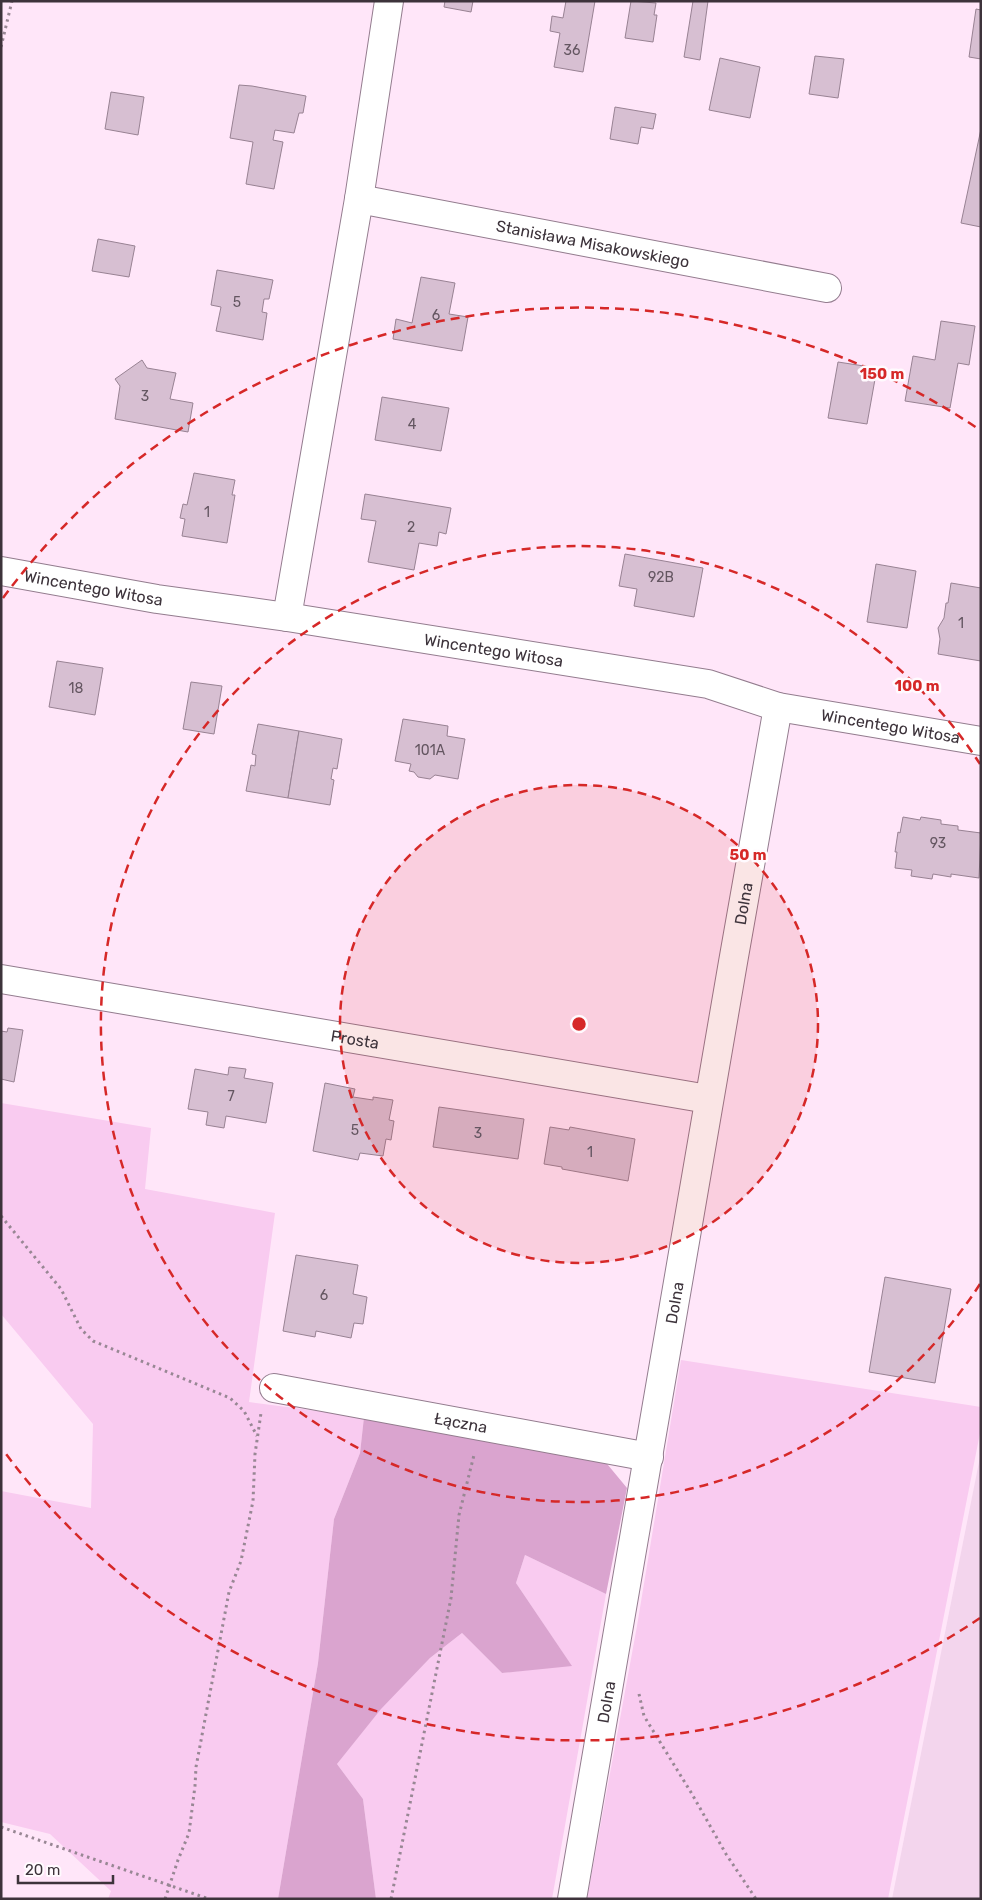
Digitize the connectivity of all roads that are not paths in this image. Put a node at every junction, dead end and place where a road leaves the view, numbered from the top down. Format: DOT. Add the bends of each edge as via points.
graph roads {
  1 [pos="389,1"];
  2 [pos="359,199"];
  3 [pos="827,288"];
  4 [pos="3,570"];
  5 [pos="287,617"];
  6 [pos="778,707"];
  7 [pos="981,741"];
  8 [pos="1,979"];
  9 [pos="708,1099"];
  10 [pos="274,1388"];
  11 [pos="649,1457"];
  12 [pos="572,1899"];
  1 -- 2 [label="street"];
  2 -- 3 [label="street, Stanisława Misakowskiego"];
  2 -- 5 [label="street"];
  4 -- 5 [label="street, Wincentego Witosa" via="157,599"];
  5 -- 6 [label="street, Wincentego Witosa" via="708,684"];
  6 -- 7 [label="street, Wincentego Witosa"];
  6 -- 9 [label="street, Dolna"];
  8 -- 9 [label="street, Prosta"];
  9 -- 11 [label="street, Dolna"];
  10 -- 11 [label="street, Łączna"];
  11 -- 12 [label="street, Dolna"];
}
